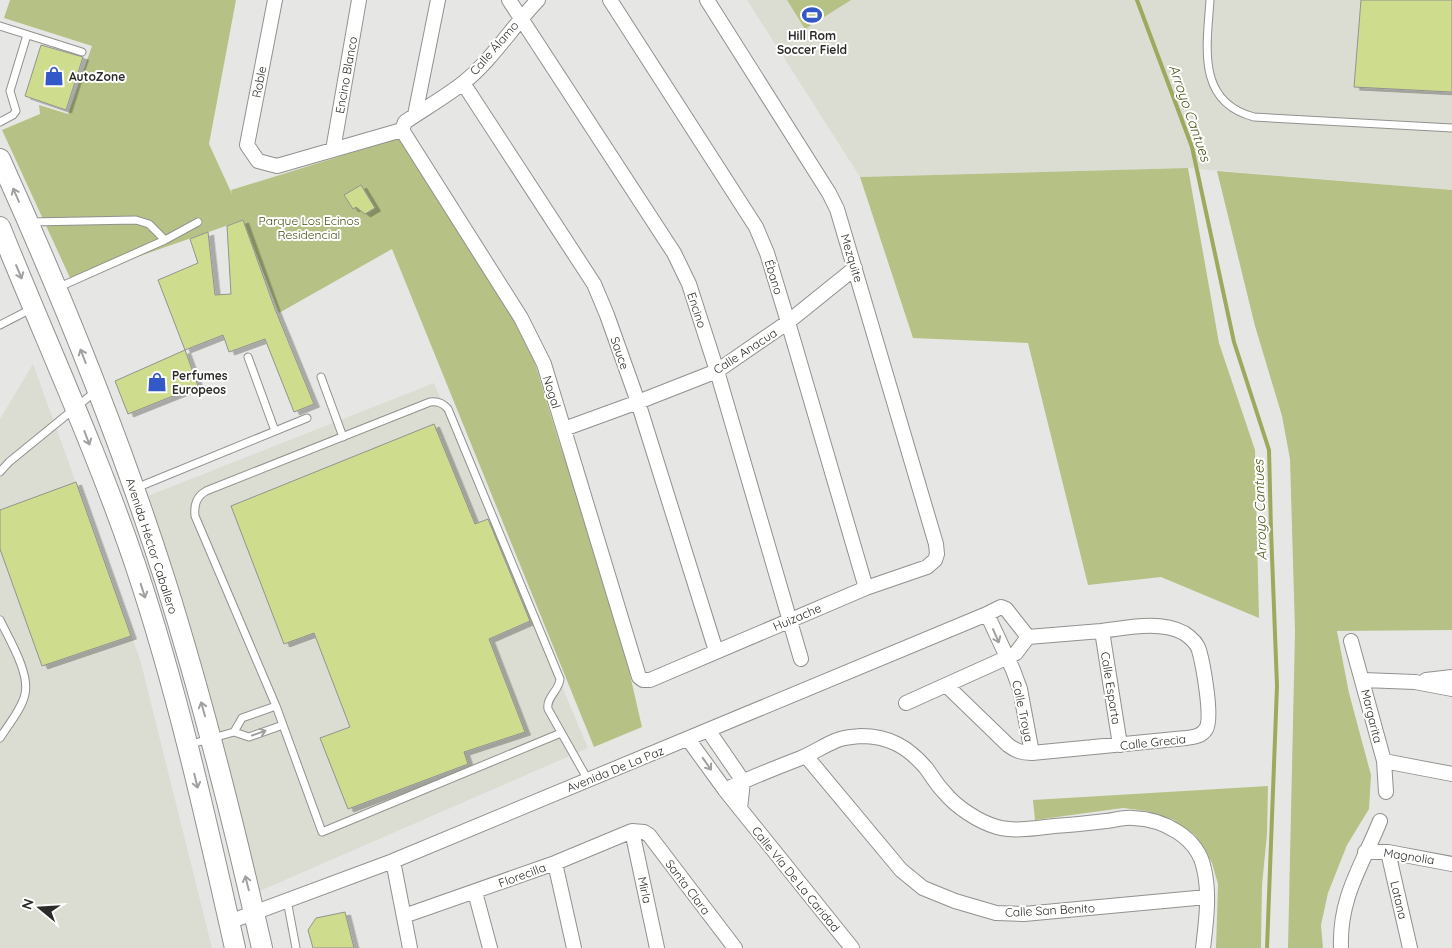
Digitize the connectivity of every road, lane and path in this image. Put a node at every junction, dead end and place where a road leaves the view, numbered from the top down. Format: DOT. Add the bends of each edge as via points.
graph roads {
  1 [pos="275,0"];
  2 [pos="359,0"];
  3 [pos="438,0"];
  4 [pos="509,0"];
  5 [pos="538,0"];
  6 [pos="610,0"];
  7 [pos="707,0"];
  8 [pos="1210,0"];
  9 [pos="520,18"];
  10 [pos="0,26"];
  11 [pos="27,35"];
  12 [pos="82,52"];
  13 [pos="463,83"];
  14 [pos="415,115"];
  15 [pos="0,122"];
  16 [pos="1452,128"];
  17 [pos="402,130"];
  18 [pos="333,150"];
  19 [pos="0,159"];
  20 [pos="28,222"];
  21 [pos="198,222"];
  22 [pos="0,226"];
  23 [pos="165,240"];
  24 [pos="4,245"];
  25 [pos="855,268"];
  26 [pos="57,288"];
  27 [pos="34,307"];
  28 [pos="788,322"];
  29 [pos="0,325"];
  30 [pos="248,357"];
  31 [pos="717,371"];
  32 [pos="321,377"];
  33 [pos="96,390"];
  34 [pos="638,402"];
  35 [pos="76,408"];
  36 [pos="307,418"];
  37 [pos="564,429"];
  38 [pos="275,431"];
  39 [pos="343,437"];
  40 [pos="0,472"];
  41 [pos="134,489"];
  42 [pos="936,544"];
  43 [pos="866,588"];
  44 [pos="992,611"];
  45 [pos="0,620"];
  46 [pos="790,620"];
  47 [pos="1102,631"];
  48 [pos="1028,637"];
  49 [pos="1351,641"];
  50 [pos="716,651"];
  51 [pos="1006,658"];
  52 [pos="801,659"];
  53 [pos="1452,677"];
  54 [pos="643,680"];
  55 [pos="1363,680"];
  56 [pos="1415,682"];
  57 [pos="946,685"];
  58 [pos="1452,689"];
  59 [pos="906,703"];
  60 [pos="276,706"];
  61 [pos="283,725"];
  62 [pos="708,730"];
  63 [pos="234,732"];
  64 [pos="561,732"];
  65 [pos="0,738"];
  66 [pos="688,738"];
  67 [pos="212,739"];
  68 [pos="188,745"];
  69 [pos="1120,745"];
  70 [pos="1032,753"];
  71 [pos="806,756"];
  72 [pos="1384,761"];
  73 [pos="1452,774"];
  74 [pos="588,780"];
  75 [pos="743,781"];
  76 [pos="725,790"];
  77 [pos="1386,792"];
  78 [pos="740,809"];
  79 [pos="1380,822"];
  80 [pos="635,831"];
  81 [pos="1365,852"];
  82 [pos="1388,852"];
  83 [pos="393,861"];
  84 [pos="555,863"];
  85 [pos="1452,864"];
  86 [pos="475,892"];
  87 [pos="1207,897"];
  88 [pos="287,900"];
  89 [pos="254,912"];
  90 [pos="404,916"];
  91 [pos="229,922"];
  92 [pos="235,948"];
  93 [pos="262,948"];
  94 [pos="296,948"];
  95 [pos="410,948"];
  96 [pos="490,948"];
  97 [pos="574,948"];
  98 [pos="657,948"];
  99 [pos="735,948"];
  100 [pos="852,948"];
  101 [pos="1203,948"];
  102 [pos="1341,948"];
  103 [pos="1410,948"];
  1 -- 18 [label="street, Roble" via="248,145 258,161 277,166"];
  2 -- 18 [label="street, Encino Blanco"];
  3 -- 14 [label="street"];
  4 -- 9 [label="street, Encino"];
  5 -- 9 [label="street, Calle Álamo"];
  6 -- 28 [label="street, Ébano" via="756,227"];
  7 -- 25 [label="street, Mezquite" via="829,193"];
  8 -- 16 [label="lane" via="1208,72 1217,93 1241,114"];
  9 -- 13 [label="street, Calle Álamo" via="492,54"];
  9 -- 31 [label="street, Encino" via="674,253 689,284"];
  10 -- 11 [label="lane"];
  11 -- 12 [label="lane"];
  11 -- 15 [label="lane" via="10,91 16,114"];
  13 -- 14 [label="street, Calle Álamo"];
  13 -- 34 [label="street, Sauce" via="594,284"];
  14 -- 17 [label="street, Calle Álamo" via="405,122"];
  17 -- 18 [label="street"];
  17 -- 37 [label="street, Nogal" via="521,318 544,364"];
  20 -- 19 [label="main road, Avenida Héctor Caballero, one-way"];
  20 -- 23 [label="lane" via="136,220 149,224"];
  20 -- 26 [label="main road, Avenida Héctor Caballero"];
  21 -- 23 [label="lane"];
  22 -- 24 [label="main road, Avenida Héctor Caballero"];
  23 -- 26 [label="lane"];
  24 -- 27 [label="main road, Avenida Héctor Caballero, one-way"];
  25 -- 28 [label="street, Calle Anacua"];
  25 -- 42 [label="street, Mezquite"];
  33 -- 26 [label="main road, Avenida Héctor Caballero, one-way"];
  27 -- 29 [label="lane"];
  27 -- 35 [label="main road, Avenida Héctor Caballero"];
  28 -- 31 [label="street, Calle Anacua"];
  28 -- 43 [label="street, Ébano"];
  30 -- 38 [label="lane"];
  31 -- 34 [label="street, Calle Anacua"];
  31 -- 46 [label="street, Encino"];
  32 -- 39 [label="lane"];
  33 -- 35 [label="lane"];
  33 -- 41 [label="main road, Avenida Héctor Caballero"];
  34 -- 37 [label="street, Calle Anacua"];
  34 -- 50 [label="street, Sauce"];
  35 -- 40 [label="lane"];
  35 -- 68 [label="main road, Avenida Héctor Caballero, one-way" via="134,562"];
  36 -- 38 [label="lane"];
  37 -- 54 [label="street, Nogal" via="636,673"];
  38 -- 41 [label="lane"];
  39 -- 60 [label="lane" via="206,491 200,494 194,508"];
  39 -- 64 [label="lane" via="430,402 440,402 448,409 560,678 547,706"];
  67 -- 41 [label="main road, Avenida Héctor Caballero, one-way"];
  42 -- 43 [label="street, Huizache" via="935,560 927,568"];
  43 -- 46 [label="street, Huizache"];
  44 -- 48 [label="street" via="1001,607 1006,609"];
  44 -- 51 [label="street, Calle Troya, one-way"];
  44 -- 62 [label="street, Avenida De La Paz"];
  45 -- 65 [label="lane" via="26,683 21,703"];
  46 -- 50 [label="street, Huizache"];
  46 -- 52 [label="street, Encino"];
  47 -- 48 [label="street, Calle Grecia"];
  47 -- 69 [label="street, Calle Esparta"];
  47 -- 69 [label="street, Calle Grecia" via="1160,627 1182,632 1198,648 1205,681 1209,713 1208,727 1203,733 1196,737"];
  48 -- 51 [label="street" via="1016,653"];
  49 -- 55 [label="street, Margarita"];
  50 -- 54 [label="street, Huizache" via="650,680"];
  51 -- 57 [label="street"];
  51 -- 70 [label="street, Calle Troya" via="1020,689"];
  53 -- 56 [label="street"];
  55 -- 56 [label="street"];
  55 -- 72 [label="street, Margarita"];
  56 -- 58 [label="street"];
  57 -- 59 [label="street"];
  57 -- 70 [label="street, Calle Grecia" via="1014,750"];
  60 -- 61 [label="lane"];
  60 -- 63 [label="lane" via="242,718"];
  63 -- 61 [label="lane, one-way" via="249,737"];
  61 -- 64 [label="lane" via="322,832"];
  62 -- 66 [label="street, Avenida De La Paz"];
  62 -- 75 [label="street"];
  63 -- 67 [label="lane"];
  64 -- 74 [label="lane"];
  66 -- 74 [label="street, Avenida De La Paz"];
  66 -- 76 [label="street, Calle Vía De La Caridad, one-way"];
  67 -- 68 [label="lane"];
  89 -- 67 [label="main road, Avenida Héctor Caballero, one-way"];
  68 -- 91 [label="main road, Avenida Héctor Caballero, one-way"];
  69 -- 70 [label="street, Calle Grecia"];
  71 -- 75 [label="street"];
  71 -- 87 [label="street, Calle San Benito" via="901,870 923,888 955,901 996,913 1024,914"];
  71 -- 87 [label="street" via="836,740 884,738 909,751 961,808 998,827 1037,828 1132,818 1152,820 1175,829 1196,851 1204,867"];
  72 -- 73 [label="street"];
  72 -- 77 [label="street, Margarita"];
  74 -- 83 [label="street, Avenida De La Paz"];
  75 -- 76 [label="street"];
  75 -- 78 [label="street"];
  76 -- 78 [label="street, Calle Vía De La Caridad"];
  78 -- 100 [label="street, Calle Vía De La Caridad"];
  79 -- 81 [label="street"];
  80 -- 84 [label="street, Florecilla"];
  80 -- 98 [label="street, Mirla"];
  80 -- 99 [label="street, Santa Clara" via="649,835"];
  81 -- 82 [label="street, Magnolia"];
  81 -- 102 [label="street" via="1345,903"];
  82 -- 85 [label="street, Magnolia"];
  82 -- 103 [label="street, Latana"];
  83 -- 88 [label="street, Avenida De La Paz"];
  83 -- 90 [label="street"];
  84 -- 86 [label="street, Florecilla"];
  84 -- 97 [label="street"];
  86 -- 90 [label="street, Florecilla"];
  86 -- 96 [label="street"];
  87 -- 101 [label="street"];
  88 -- 89 [label="street, Avenida De La Paz"];
  88 -- 94 [label="lane"];
  89 -- 91 [label="street, Avenida De La Paz"];
  89 -- 93 [label="main road, Avenida Héctor Caballero"];
  90 -- 95 [label="street"];
  91 -- 92 [label="main road, Avenida Héctor Caballero"];
}
